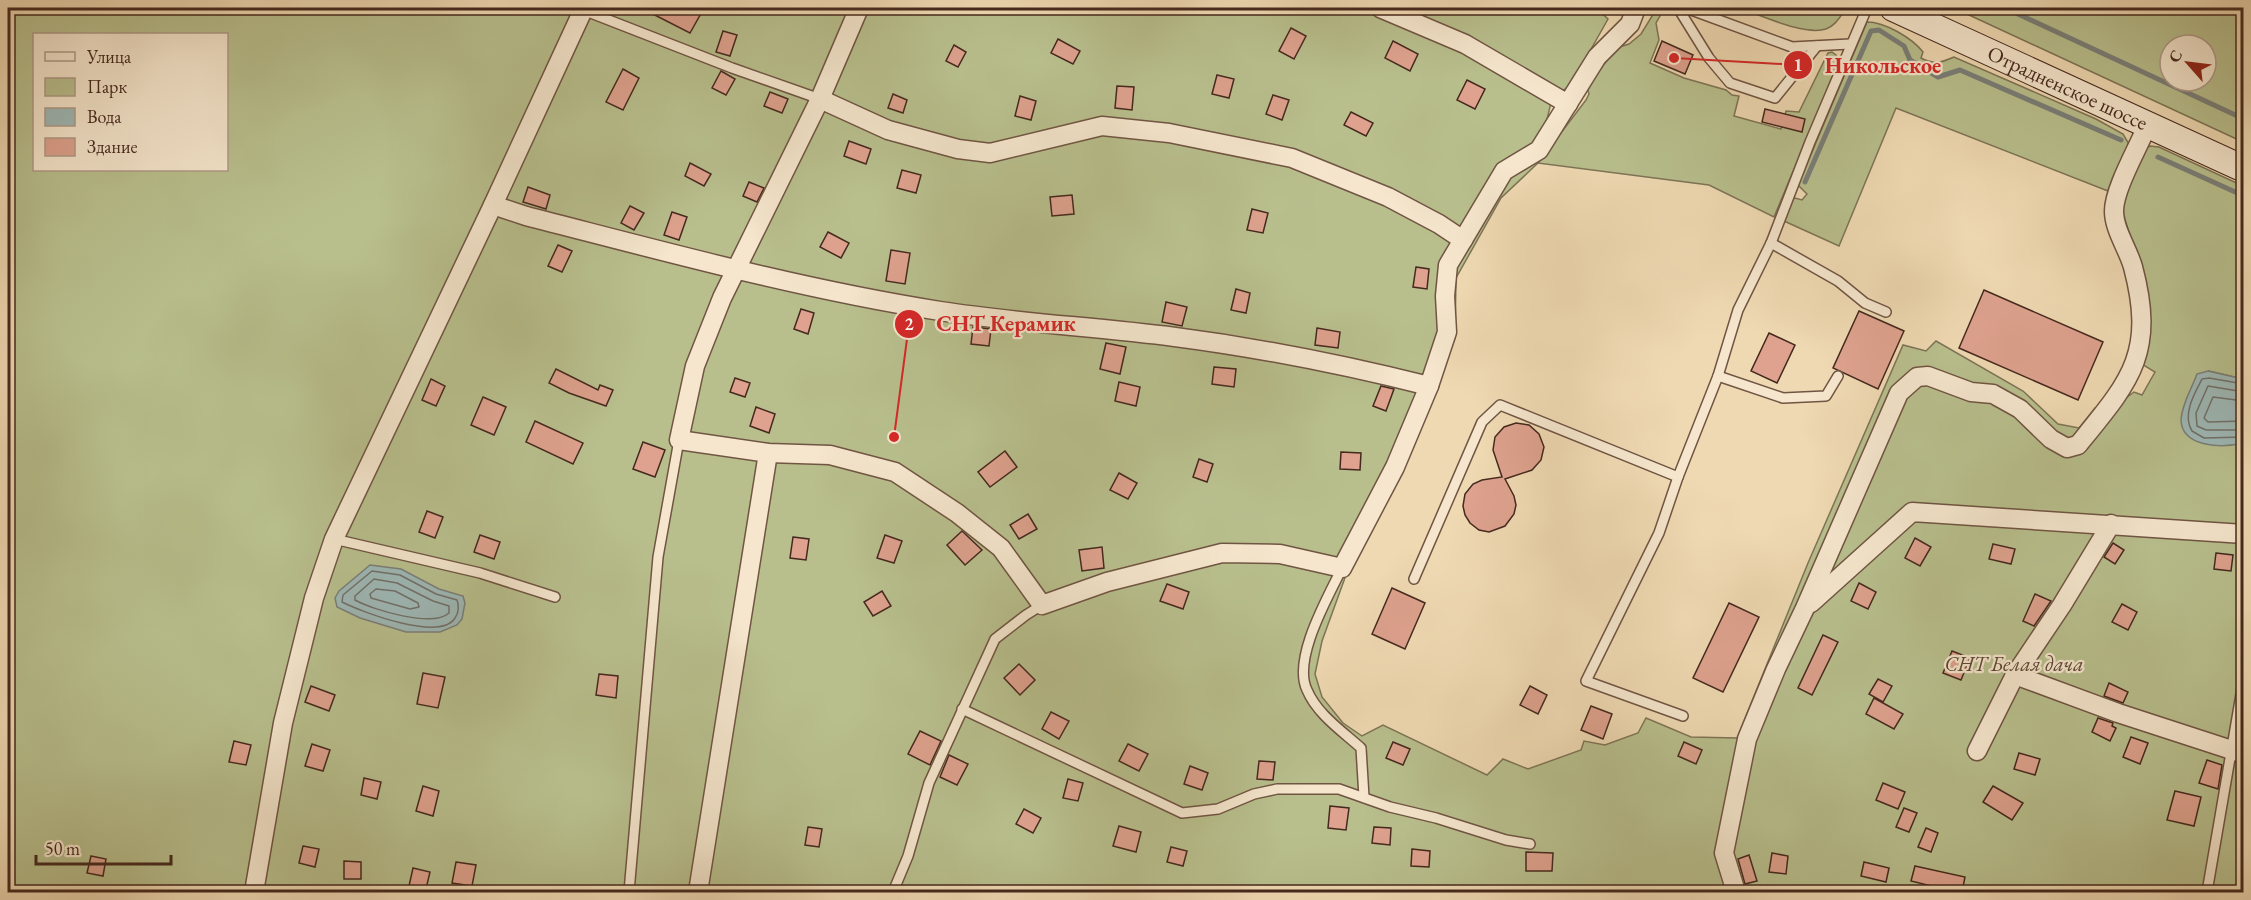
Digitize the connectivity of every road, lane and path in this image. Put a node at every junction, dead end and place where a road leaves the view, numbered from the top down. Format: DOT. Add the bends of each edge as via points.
graph roads {
  1 [pos="859,8"];
  2 [pos="1380,8"];
  3 [pos="1636,8"];
  4 [pos="1678,8"];
  5 [pos="1686,8"];
  6 [pos="1867,8"];
  7 [pos="1893,8"];
  8 [pos="584,9"];
  9 [pos="1850,44"];
  10 [pos="1817,46"];
  11 [pos="820,99"];
  12 [pos="1568,104"];
  13 [pos="2147,126"];
  14 [pos="2244,169"];
  15 [pos="493,205"];
  16 [pos="1463,240"];
  17 [pos="1771,243"];
  18 [pos="736,270"];
  19 [pos="1886,312"];
  20 [pos="1718,376"];
  21 [pos="1838,376"];
  22 [pos="1429,386"];
  23 [pos="679,440"];
  24 [pos="768,453"];
  25 [pos="1678,477"];
  26 [pos="2110,524"];
  27 [pos="2244,534"];
  28 [pos="334,539"];
  29 [pos="1342,568"];
  30 [pos="1414,579"];
  31 [pos="555,597"];
  32 [pos="1042,605"];
  33 [pos="1805,608"];
  34 [pos="2014,675"];
  35 [pos="2244,677"];
  36 [pos="962,709"];
  37 [pos="1683,716"];
  38 [pos="1977,751"];
  39 [pos="2237,752"];
  40 [pos="1364,797"];
  41 [pos="1530,844"];
  42 [pos="254,892"];
  43 [pos="629,892"];
  44 [pos="698,892"];
  45 [pos="893,892"];
  46 [pos="1736,892"];
  47 [pos="2207,892"];
  1 -- 11 [label="street"];
  2 -- 12 [label="street" via="1465,44"];
  3 -- 12 [label="street" via="1630,24 1597,57"];
  4 -- 10 [label="lane" via="1709,58 1730,83 1776,98"];
  5 -- 10 [label="lane" via="1792,47"];
  6 -- 9 [label="lane"];
  7 -- 13 [label="main road, Отрадненское шоссе"];
  8 -- 11 [label="lane"];
  8 -- 15 [label="street"];
  9 -- 10 [label="lane"];
  9 -- 17 [label="lane"];
  11 -- 16 [label="street" via="888,130 958,149 990,153 1102,126 1169,133 1292,158 1388,197"];
  11 -- 18 [label="street"];
  12 -- 16 [label="street" via="1539,150 1504,171"];
  13 -- 14 [label="main road, Отрадненское шоссе"];
  13 -- 33 [label="street" via="2115,194 2114,213 2129,251 2142,315 2138,353 2118,395 2078,445 2067,448 1993,394 1971,392 1928,376 1917,376 1899,393"];
  15 -- 18 [label="street"];
  15 -- 28 [label="street"];
  16 -- 22 [label="street" via="1448,265 1447,332"];
  17 -- 19 [label="lane" via="1838,280 1865,303"];
  17 -- 20 [label="lane" via="1738,310"];
  18 -- 22 [label="street" via="942,311 1257,350"];
  18 -- 23 [label="street" via="695,366"];
  20 -- 21 [label="lane" via="1783,398 1826,396"];
  20 -- 25 [label="lane"];
  22 -- 29 [label="street" via="1395,467"];
  23 -- 24 [label="street"];
  23 -- 43 [label="lane" via="658,557"];
  24 -- 32 [label="street" via="830,455 895,472 1001,548"];
  24 -- 44 [label="street"];
  25 -- 30 [label="lane" via="1500,405 1482,422"];
  25 -- 37 [label="lane" via="1659,533 1587,681"];
  26 -- 27 [label="street"];
  26 -- 33 [label="street" via="1912,512"];
  26 -- 34 [label="street"];
  28 -- 31 [label="lane" via="480,573"];
  28 -- 42 [label="street" via="314,598 283,723"];
  29 -- 32 [label="street" via="1280,554 1222,553 1107,582"];
  29 -- 40 [label="lane" via="1314,623 1303,680 1320,710 1361,748"];
  32 -- 36 [label="lane" via="995,639"];
  33 -- 46 [label="street" via="1747,739 1724,853"];
  34 -- 38 [label="street"];
  34 -- 39 [label="street"];
  35 -- 39 [label="lane"];
  36 -- 40 [label="lane" via="1182,813 1218,809 1277,789 1339,789"];
  36 -- 45 [label="lane" via="929,783"];
  39 -- 47 [label="lane"];
  40 -- 41 [label="lane"];
}
